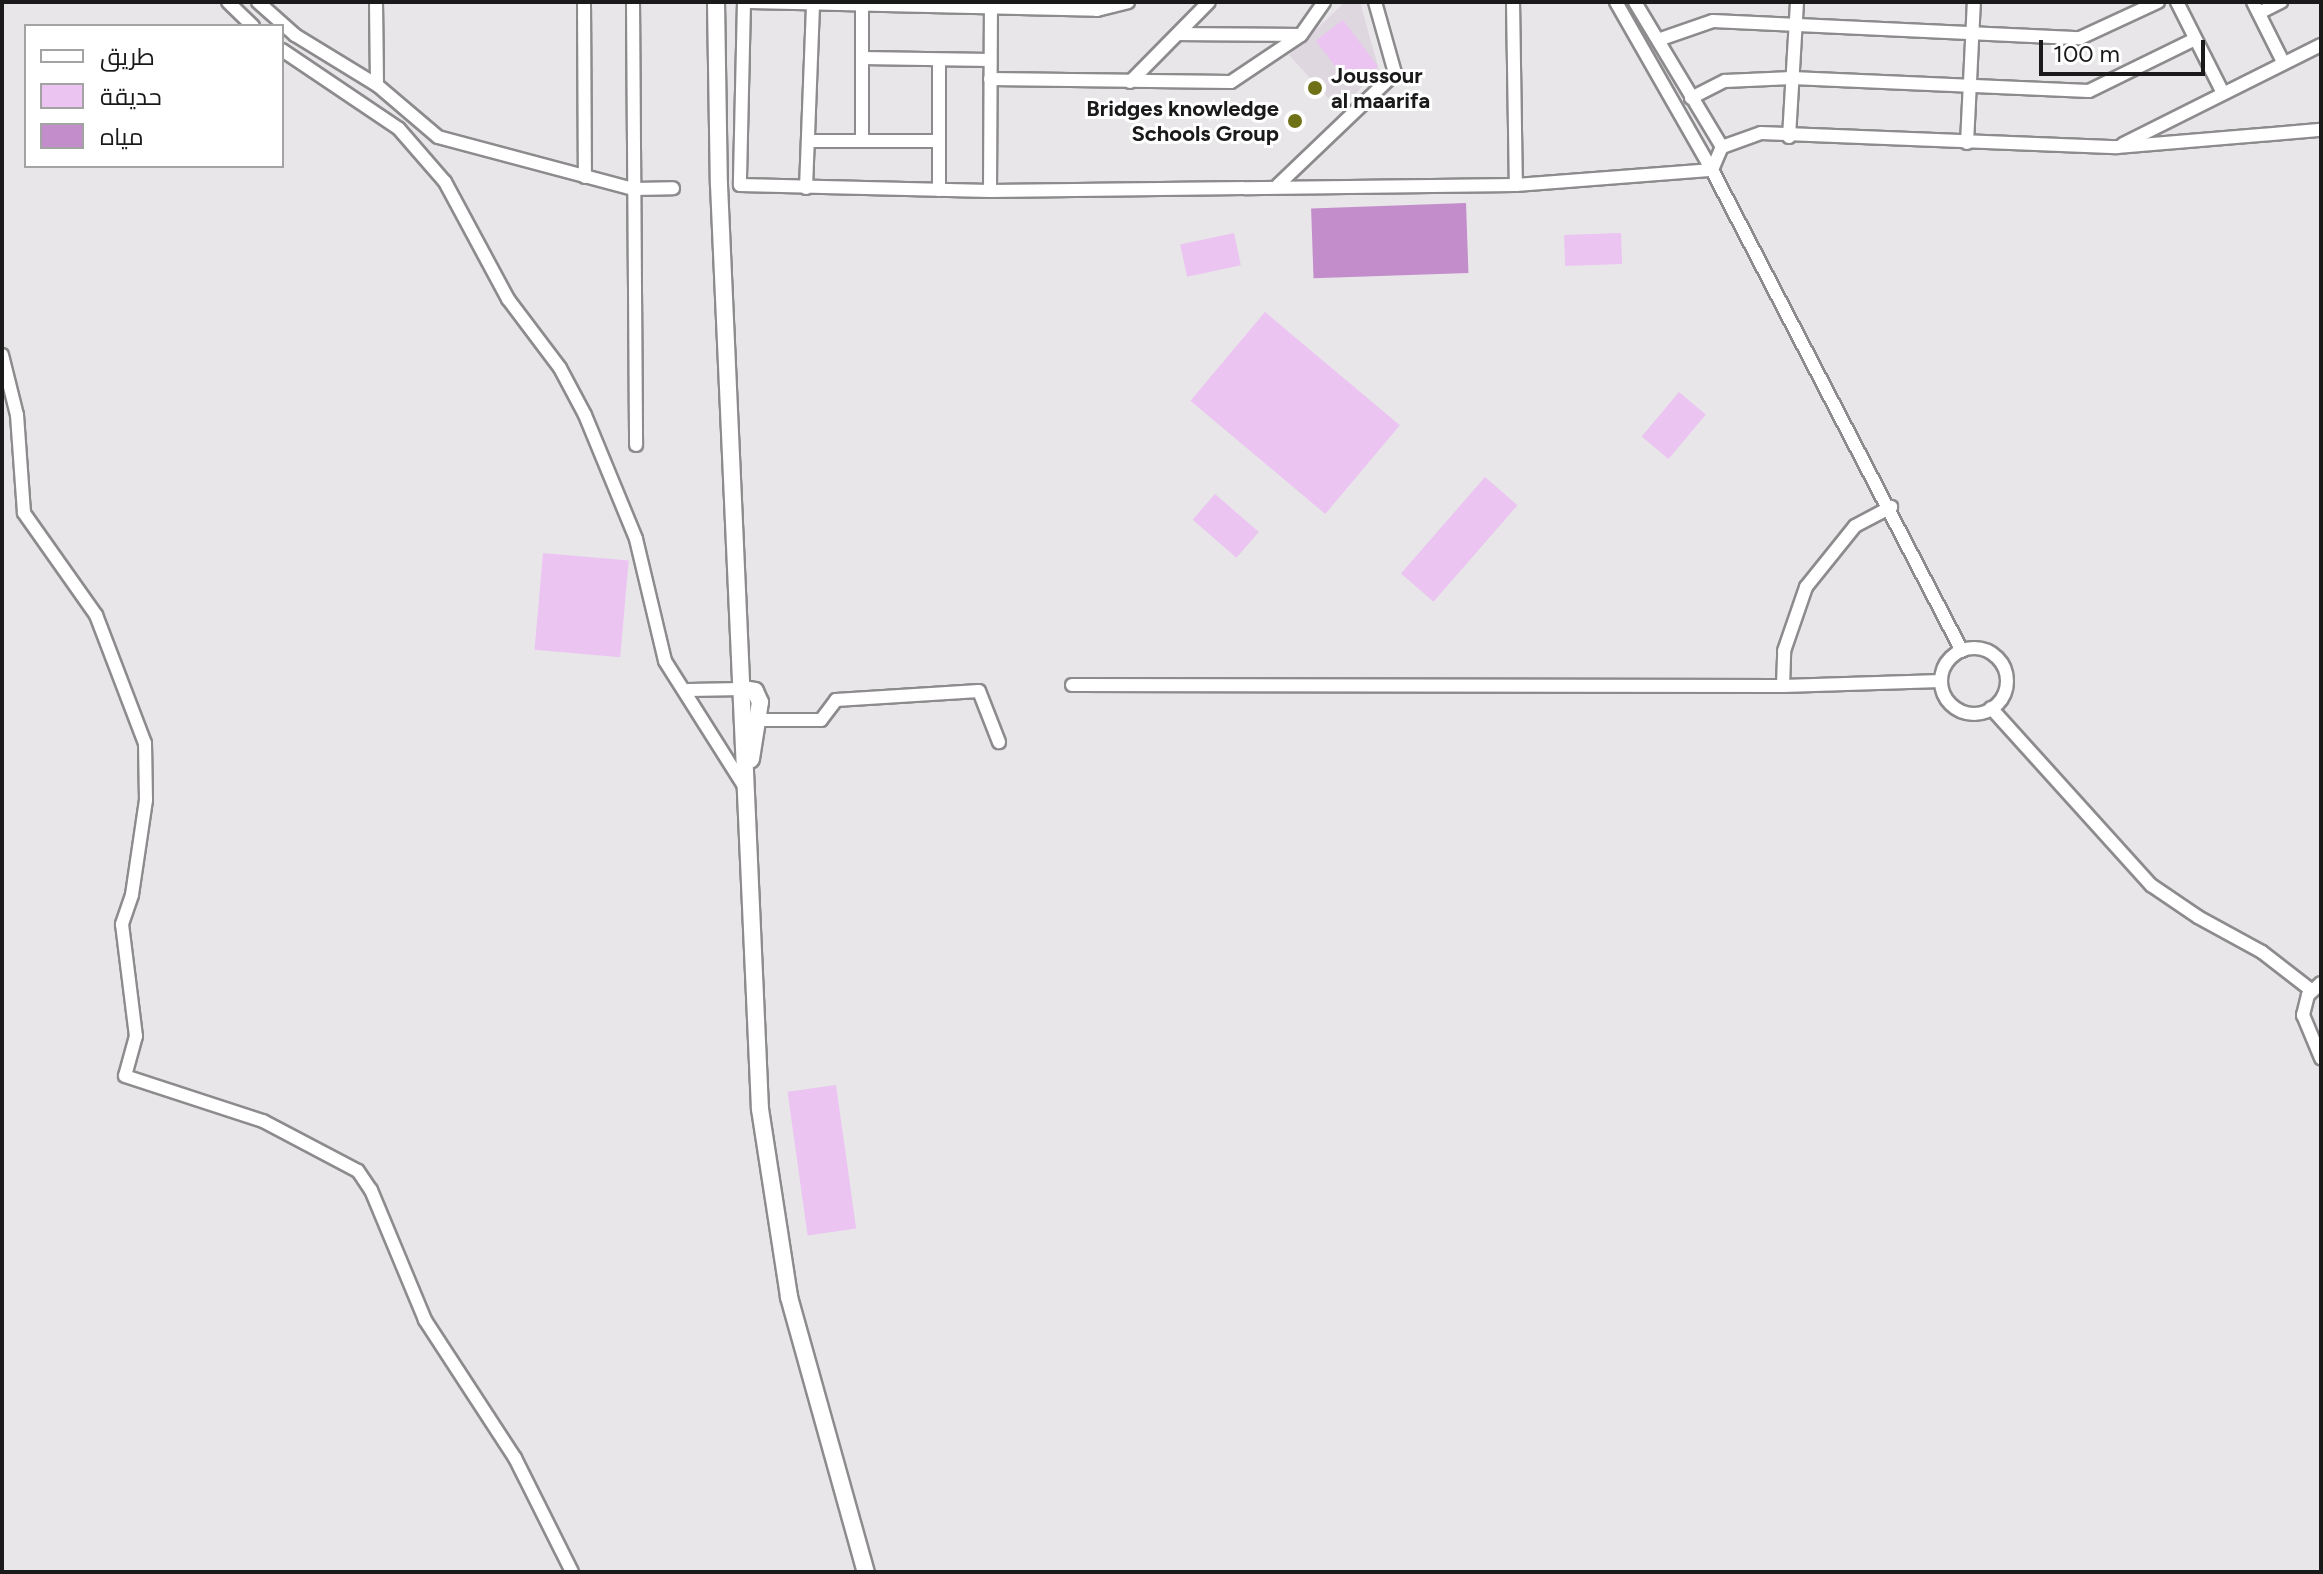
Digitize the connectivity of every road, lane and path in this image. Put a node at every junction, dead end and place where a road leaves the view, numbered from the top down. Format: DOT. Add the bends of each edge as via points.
graph roads {
  1 [pos="228,2"];
  2 [pos="258,2"];
  3 [pos="376,2"];
  4 [pos="584,2"];
  5 [pos="633,2"];
  6 [pos="743,2"];
  7 [pos="750,2"];
  8 [pos="1128,2"];
  9 [pos="1209,2"];
  10 [pos="1324,2"];
  11 [pos="1375,2"];
  12 [pos="1513,2"];
  13 [pos="1616,2"];
  14 [pos="1635,2"];
  15 [pos="1797,2"];
  16 [pos="1974,2"];
  17 [pos="2158,2"];
  18 [pos="2177,2"];
  19 [pos="2281,2"];
  20 [pos="813,3"];
  21 [pos="862,4"];
  22 [pos="716,6"];
  23 [pos="991,6"];
  24 [pos="2256,7"];
  25 [pos="251,24"];
  26 [pos="283,24"];
  27 [pos="1795,24"];
  28 [pos="284,25"];
  29 [pos="1972,33"];
  30 [pos="1179,34"];
  31 [pos="1301,35"];
  32 [pos="2195,39"];
  33 [pos="1658,40"];
  34 [pos="2321,46"];
  35 [pos="284,51"];
  36 [pos="862,58"];
  37 [pos="939,60"];
  38 [pos="990,60"];
  39 [pos="2282,60"];
  40 [pos="1792,78"];
  41 [pos="990,79"];
  42 [pos="1130,82"];
  43 [pos="377,85"];
  44 [pos="1971,85"];
  45 [pos="2222,91"];
  46 [pos="1691,98"];
  47 [pos="2321,130"];
  48 [pos="1789,137"];
  49 [pos="809,141"];
  50 [pos="862,141"];
  51 [pos="938,141"];
  52 [pos="1967,143"];
  53 [pos="1722,147"];
  54 [pos="2117,147"];
  55 [pos="1712,170"];
  56 [pos="585,177"];
  57 [pos="719,185"];
  58 [pos="740,185"];
  59 [pos="1278,185"];
  60 [pos="1516,185"];
  61 [pos="673,188"];
  62 [pos="806,188"];
  63 [pos="634,189"];
  64 [pos="939,190"];
  65 [pos="990,191"];
  66 [pos="2,355"];
  67 [pos="636,445"];
  68 [pos="1891,507"];
  69 [pos="1962,651"];
  70 [pos="1941,681"];
  71 [pos="1072,685"];
  72 [pos="1783,686"];
  73 [pos="743,689"];
  74 [pos="688,690"];
  75 [pos="1991,708"];
  76 [pos="761,720"];
  77 [pos="999,742"];
  78 [pos="746,788"];
  79 [pos="2316,987"];
  80 [pos="2321,1058"];
  81 [pos="572,1572"];
  82 [pos="866,1572"];
  1 -- 25 [label="street"];
  2 -- 26 [label="street"];
  3 -- 43 [label="street"];
  4 -- 56 [label="street"];
  5 -- 63 [label="street"];
  6 -- 22 [label="street"];
  6 -- 58 [label="street"];
  7 -- 20 [label="street"];
  8 -- 23 [label="street" via="1097,10"];
  9 -- 30 [label="street"];
  10 -- 31 [label="street"];
  11 -- 59 [label="street" via="1395,73"];
  12 -- 60 [label="street"];
  13 -- 55 [label="street"];
  14 -- 33 [label="street"];
  15 -- 27 [label="street"];
  16 -- 29 [label="street"];
  17 -- 29 [label="street" via="2080,38"];
  18 -- 32 [label="street"];
  19 -- 24 [label="street"];
  20 -- 21 [label="street"];
  20 -- 49 [label="street"];
  21 -- 23 [label="street"];
  21 -- 36 [label="street"];
  22 -- 57 [label="main road"];
  23 -- 38 [label="street"];
  24 -- 39 [label="street"];
  27 -- 29 [label="street"];
  27 -- 33 [label="street" via="1713,21"];
  27 -- 40 [label="street"];
  28 -- 43 [label="street"];
  29 -- 44 [label="street"];
  30 -- 31 [label="street"];
  30 -- 42 [label="street"];
  31 -- 42 [label="street" via="1231,82"];
  32 -- 44 [label="street" via="2089,91"];
  32 -- 45 [label="street"];
  33 -- 46 [label="street"];
  34 -- 39 [label="street"];
  35 -- 74 [label="street" via="399,129 445,182 508,299 560,368 585,415 636,539 659,647"];
  36 -- 37 [label="street"];
  36 -- 50 [label="street"];
  37 -- 38 [label="street"];
  37 -- 51 [label="street"];
  38 -- 41 [label="street"];
  39 -- 45 [label="street"];
  40 -- 44 [label="street"];
  40 -- 46 [label="street" via="1725,81"];
  40 -- 48 [label="street"];
  41 -- 42 [label="street"];
  41 -- 65 [label="street"];
  43 -- 56 [label="street" via="438,137"];
  44 -- 52 [label="street"];
  45 -- 54 [label="street"];
  46 -- 53 [label="street"];
  47 -- 54 [label="street"];
  48 -- 52 [label="street"];
  48 -- 53 [label="street" via="1761,133"];
  49 -- 50 [label="street"];
  49 -- 62 [label="street"];
  50 -- 51 [label="street"];
  51 -- 64 [label="street"];
  52 -- 54 [label="street"];
  53 -- 55 [label="street"];
  55 -- 60 [label="street"];
  55 -- 68 [label="street"];
  56 -- 63 [label="street"];
  57 -- 58 [label="street"];
  57 -- 73 [label="main road"];
  58 -- 62 [label="street"];
  59 -- 60 [label="street"];
  59 -- 65 [label="street"];
  61 -- 63 [label="street"];
  62 -- 64 [label="street"];
  63 -- 67 [label="street"];
  64 -- 65 [label="street"];
  66 -- 81 [label="street" via="17,415 24,513 96,615 145,743 146,800 132,895 122,924 136,1036 125,1076 263,1121 358,1171 371,1190 425,1320 515,1458"];
  68 -- 69 [label="street"];
  68 -- 72 [label="street" via="1855,526 1806,587 1784,651"];
  69 -- 70 [label="street" via="1948,660"];
  69 -- 75 [label="street" via="1989,652 2004,669 2005,690"];
  70 -- 72 [label="street"];
  70 -- 75 [label="street" via="1954,708 1974,714"];
  71 -- 72 [label="street"];
  73 -- 74 [label="street"];
  73 -- 76 [label="main road" via="758,696"];
  73 -- 78 [label="main road"];
  74 -- 78 [label="street"];
  75 -- 79 [label="street" via="2151,885"];
  76 -- 77 [label="street" via="821,720 836,700 979,691"];
  76 -- 78 [label="main road"];
  78 -- 82 [label="main road" via="760,1109 771,1208 816,1405"];
  79 -- 80 [label="street" via="2303,1015"];
}
